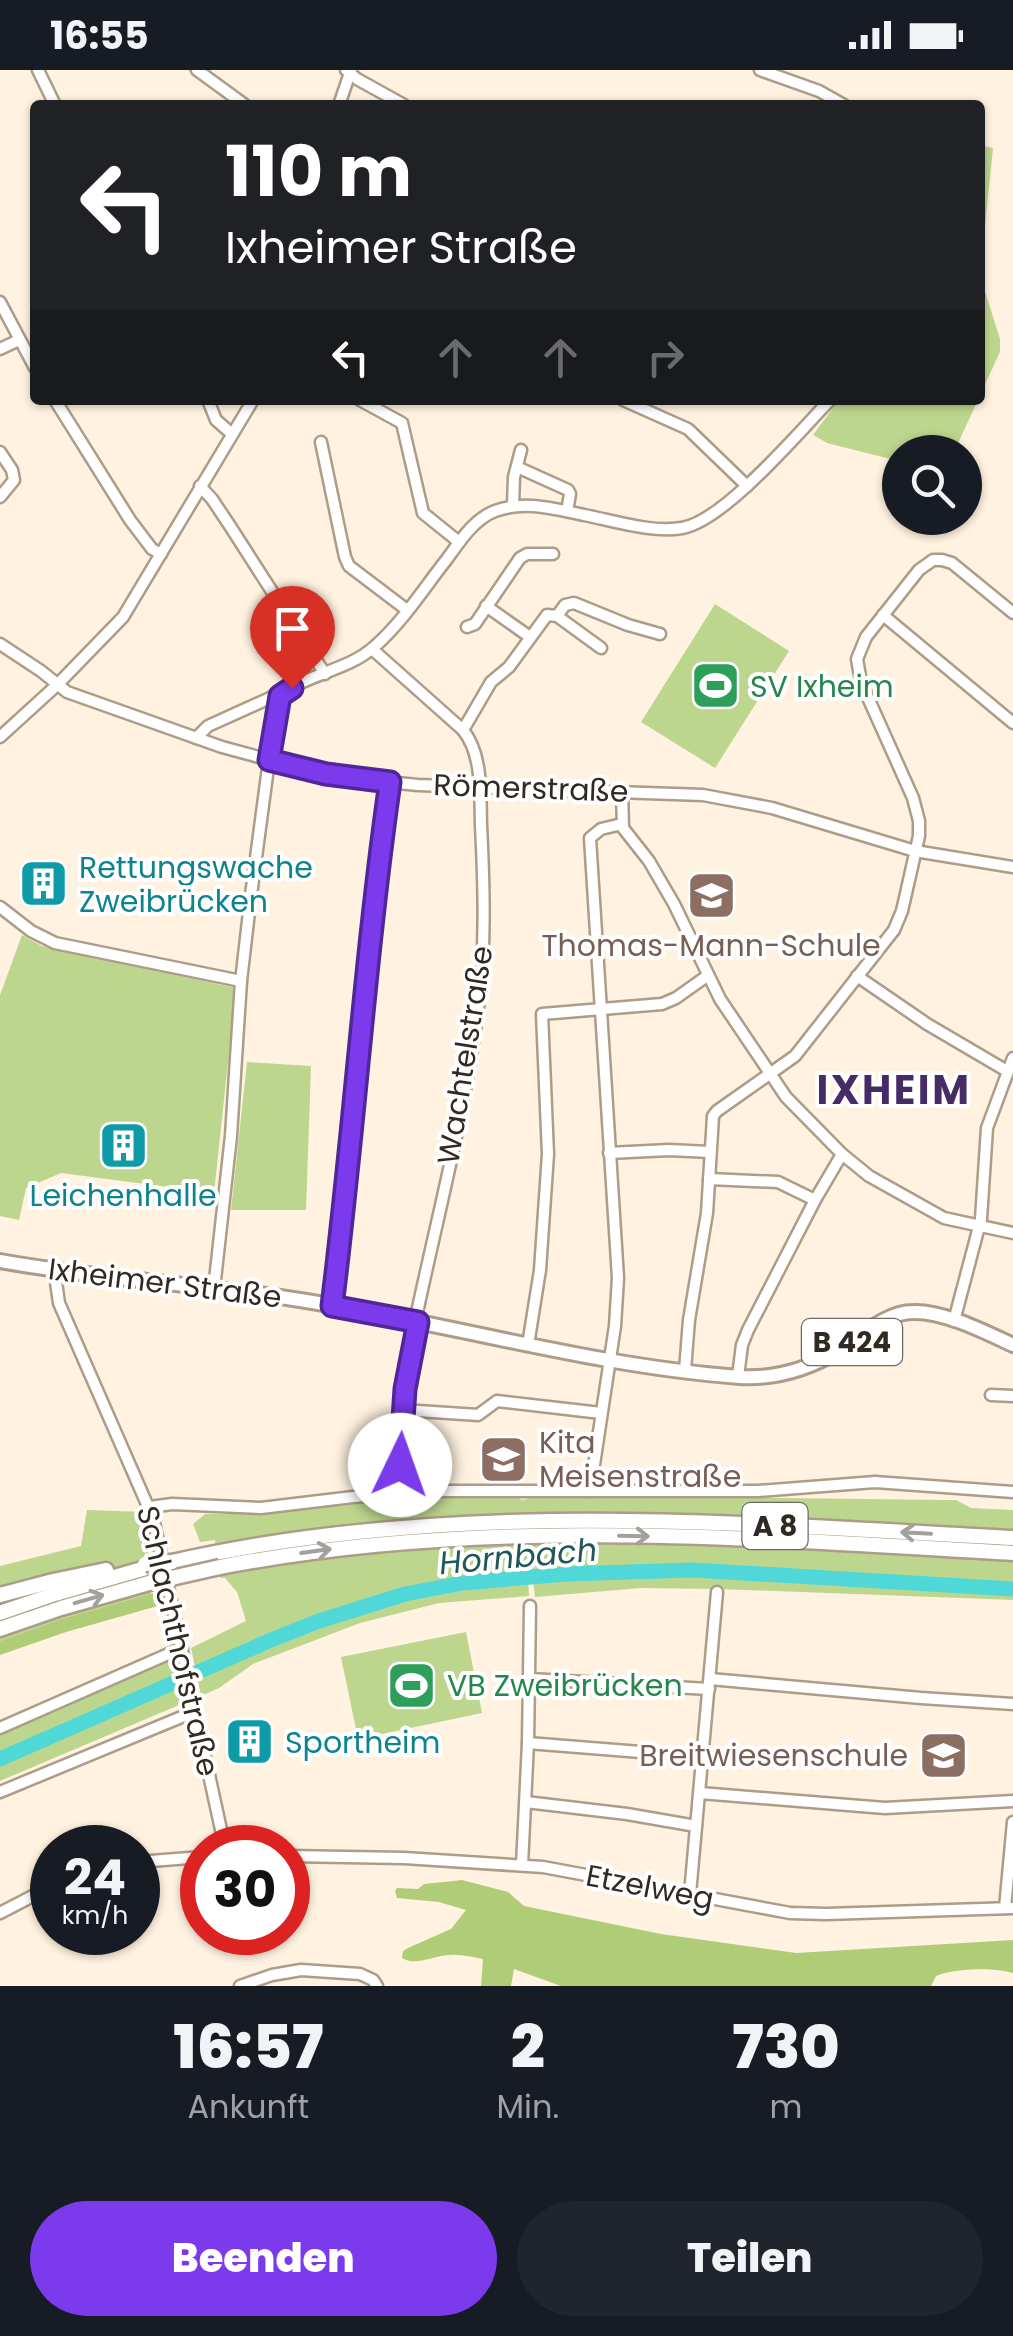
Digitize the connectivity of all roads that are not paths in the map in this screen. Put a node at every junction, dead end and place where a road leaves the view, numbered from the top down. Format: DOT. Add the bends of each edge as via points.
graph roads {
  1 [pos="38,70"];
  2 [pos="197,70"];
  3 [pos="760,70"];
  4 [pos="349,71"];
  5 [pos="53,100"];
  6 [pos="238,100"];
  7 [pos="340,100"];
  8 [pos="396,100"];
  9 [pos="836,100"];
  10 [pos="0,302"];
  11 [pos="18,340"];
  12 [pos="0,349"];
  13 [pos="30,360"];
  14 [pos="58,405"];
  15 [pos="210,405"];
  16 [pos="250,405"];
  17 [pos="369,405"];
  18 [pos="634,405"];
  19 [pos="825,405"];
  20 [pos="232,434"];
  21 [pos="322,442"];
  22 [pos="521,450"];
  23 [pos="0,452"];
  24 [pos="517,468"];
  25 [pos="200,486"];
  26 [pos="746,486"];
  27 [pos="0,497"];
  28 [pos="513,505"];
  29 [pos="567,511"];
  30 [pos="459,542"];
  31 [pos="162,554"];
  32 [pos="553,554"];
  33 [pos="486,606"];
  34 [pos="406,610"];
  35 [pos="1013,613"];
  36 [pos="883,615"];
  37 [pos="557,616"];
  38 [pos="467,627"];
  39 [pos="660,634"];
  40 [pos="530,637"];
  41 [pos="0,644"];
  42 [pos="601,648"];
  43 [pos="372,649"];
  44 [pos="325,674"];
  45 [pos="56,685"];
  46 [pos="272,697"];
  47 [pos="1013,722"];
  48 [pos="463,730"];
  49 [pos="0,737"];
  50 [pos="196,738"];
  51 [pos="269,760"];
  52 [pos="390,782"];
  53 [pos="479,786"];
  54 [pos="622,791"];
  55 [pos="622,824"];
  56 [pos="916,851"];
  57 [pos="1013,867"];
  58 [pos="0,907"];
  59 [pos="708,976"];
  60 [pos="857,976"];
  61 [pos="241,982"];
  62 [pos="600,1008"];
  63 [pos="1013,1058"];
  64 [pos="1007,1071"];
  65 [pos="770,1076"];
  66 [pos="710,1152"];
  67 [pos="609,1154"];
  68 [pos="842,1154"];
  69 [pos="710,1179"];
  70 [pos="815,1200"];
  71 [pos="979,1228"];
  72 [pos="1013,1233"];
  73 [pos="0,1262"];
  74 [pos="57,1271"];
  75 [pos="214,1289"];
  76 [pos="332,1306"];
  77 [pos="954,1321"];
  78 [pos="417,1322"];
  79 [pos="528,1345"];
  80 [pos="1013,1346"];
  81 [pos="610,1360"];
  82 [pos="685,1370"];
  83 [pos="738,1376"];
  84 [pos="991,1395"];
  85 [pos="1013,1396"];
  86 [pos="403,1410"];
  87 [pos="601,1412"];
  88 [pos="590,1491"];
  89 [pos="1013,1492"];
  90 [pos="398,1493"];
  91 [pos="150,1507"];
  92 [pos="536,1528"];
  93 [pos="1013,1538"];
  94 [pos="1013,1554"];
  95 [pos="219,1560"];
  96 [pos="147,1572"];
  97 [pos="717,1592"];
  98 [pos="0,1596"];
  99 [pos="530,1606"];
  100 [pos="0,1613"];
  101 [pos="0,1629"];
  102 [pos="182,1652"];
  103 [pos="530,1678"];
  104 [pos="710,1684"];
  105 [pos="1013,1704"];
  106 [pos="194,1705"];
  107 [pos="0,1728"];
  108 [pos="528,1743"];
  109 [pos="703,1757"];
  110 [pos="0,1792"];
  111 [pos="700,1793"];
  112 [pos="1013,1801"];
  113 [pos="526,1802"];
  114 [pos="1013,1822"];
  115 [pos="220,1825"];
  116 [pos="696,1826"];
  117 [pos="310,1856"];
  118 [pos="522,1865"];
  119 [pos="690,1894"];
  120 [pos="30,1898"];
  121 [pos="1009,1908"];
  122 [pos="0,1914"];
  123 [pos="240,1986"];
  124 [pos="377,1986"];
  1 -- 5 [label="street"];
  2 -- 6 [label="street"];
  3 -- 9 [label="street"];
  4 -- 7 [label="street"];
  4 -- 8 [label="street"];
  10 -- 11 [label="street"];
  11 -- 12 [label="street"];
  11 -- 13 [label="street"];
  14 -- 31 [label="street" via="130,520"];
  15 -- 20 [label="street"];
  16 -- 20 [label="street"];
  17 -- 30 [label="street" via="402,423 424,513"];
  18 -- 26 [label="street" via="688,429"];
  19 -- 26 [label="street"];
  20 -- 25 [label="street"];
  21 -- 34 [label="street" via="349,566"];
  22 -- 24 [label="street"];
  23 -- 27 [label="street" via="14,480"];
  24 -- 28 [label="street"];
  24 -- 29 [label="street" via="568,490"];
  25 -- 31 [label="street"];
  25 -- 44 [label="street"];
  26 -- 29 [label="street" via="702,522 682,528"];
  28 -- 29 [label="street"];
  28 -- 30 [label="street" via="489,513"];
  30 -- 34 [label="street"];
  31 -- 45 [label="street" via="123,616"];
  32 -- 33 [label="street" via="523,555"];
  33 -- 38 [label="street"];
  33 -- 40 [label="street"];
  34 -- 43 [label="street"];
  35 -- 36 [label="street" via="942,560 924,564"];
  36 -- 47 [label="street"];
  36 -- 56 [label="street" via="862,643 858,669 916,807"];
  37 -- 39 [label="street" via="574,603"];
  37 -- 40 [label="street" via="547,615"];
  37 -- 42 [label="street"];
  40 -- 48 [label="street" via="491,682"];
  41 -- 45 [label="street, Römerstraße"];
  43 -- 44 [label="street"];
  43 -- 48 [label="street"];
  44 -- 51 [label="street" via="280,696"];
  45 -- 49 [label="street"];
  45 -- 50 [label="street, Römerstraße"];
  46 -- 50 [label="street"];
  48 -- 53 [label="street, Wachtelstraße" via="474,747"];
  50 -- 51 [label="street, Römerstraße"];
  51 -- 52 [label="street, Römerstraße"];
  51 -- 61 [label="street"];
  52 -- 53 [label="street, Römerstraße"];
  52 -- 76 [label="street"];
  53 -- 54 [label="street, Römerstraße"];
  53 -- 78 [label="street, Wachtelstraße" via="479,1005"];
  54 -- 55 [label="street"];
  54 -- 56 [label="street, Römerstraße" via="725,798"];
  55 -- 59 [label="street" via="650,861"];
  55 -- 62 [label="street" via="590,838"];
  56 -- 57 [label="street, Römerstraße"];
  56 -- 60 [label="street" via="899,921"];
  58 -- 61 [label="street" via="55,943"];
  59 -- 62 [label="street" via="662,1004"];
  59 -- 65 [label="street"];
  60 -- 64 [label="street"];
  60 -- 65 [label="street" via="796,1056"];
  61 -- 75 [label="street"];
  62 -- 67 [label="street"];
  62 -- 79 [label="street" via="541,1018 548,1154"];
  63 -- 64 [label="street"];
  64 -- 71 [label="street" via="987,1128"];
  65 -- 66 [label="street" via="717,1111"];
  65 -- 68 [label="street"];
  66 -- 67 [label="street"];
  66 -- 69 [label="street"];
  67 -- 81 [label="street" via="618,1278"];
  68 -- 70 [label="street"];
  68 -- 71 [label="street" via="932,1213"];
  69 -- 70 [label="street" via="778,1182"];
  69 -- 82 [label="street"];
  70 -- 83 [label="street" via="748,1330"];
  71 -- 72 [label="street"];
  71 -- 77 [label="street"];
  73 -- 74 [label="main road, Ixheimer Straße / B 424"];
  74 -- 75 [label="main road, Ixheimer Straße / B 424"];
  74 -- 91 [label="street, Schlachthofstraße" via="60,1303"];
  75 -- 76 [label="main road, Ixheimer Straße / B 424"];
  76 -- 78 [label="main road, Ixheimer Straße / B 424"];
  77 -- 80 [label="main road, B 424"];
  77 -- 83 [label="main road, B 424" via="908,1312 802,1370"];
  78 -- 79 [label="main road, Ixheimer Straße / B 424"];
  78 -- 86 [label="street, Wachtelstraße"];
  79 -- 81 [label="main road, Ixheimer Straße / B 424"];
  81 -- 82 [label="main road, Ixheimer Straße / B 424"];
  81 -- 87 [label="street"];
  82 -- 83 [label="main road, B 424"];
  84 -- 85 [label="street"];
  86 -- 87 [label="street" via="478,1415 498,1401"];
  86 -- 90 [label="street, Wachtelstraße"];
  87 -- 88 [label="street"];
  88 -- 89 [label="street" via="758,1491 875,1482"];
  88 -- 90 [label="street"];
  90 -- 91 [label="street" via="261,1508"];
  91 -- 102 [label="street, Schlachthofstraße"];
  93 -- 92 [label="highway, A 8, one-way" via="702,1522"];
  92 -- 94 [label="highway, A 8, one-way"];
  92 -- 95 [label="highway, A 8"];
  95 -- 96 [label="highway, A 8, bridge"];
  95 -- 96 [label="highway, A 8, bridge" via="172,1562"];
  96 -- 98 [label="highway" via="53,1581"];
  96 -- 100 [label="highway, A 8"];
  101 -- 96 [label="highway, A 8, one-way"];
  97 -- 104 [label="street"];
  99 -- 103 [label="street"];
  102 -- 106 [label="street, Schlachthofstraße"];
  102 -- 107 [label="street"];
  103 -- 104 [label="street"];
  103 -- 108 [label="street"];
  104 -- 105 [label="street"];
  104 -- 109 [label="street"];
  106 -- 110 [label="street"];
  106 -- 115 [label="street, Schlachthofstraße"];
  108 -- 109 [label="street"];
  108 -- 113 [label="street"];
  109 -- 111 [label="street"];
  111 -- 112 [label="street" via="873,1808"];
  111 -- 116 [label="street"];
  113 -- 116 [label="street"];
  113 -- 118 [label="street"];
  114 -- 121 [label="street"];
  116 -- 119 [label="street"];
  117 -- 118 [label="street, Etzelweg"];
  118 -- 119 [label="street, Etzelweg"];
  119 -- 121 [label="street, Etzelweg" via="790,1913"];
  120 -- 122 [label="street"];
  123 -- 124 [label="street" via="301,1970 360,1974"];
}
